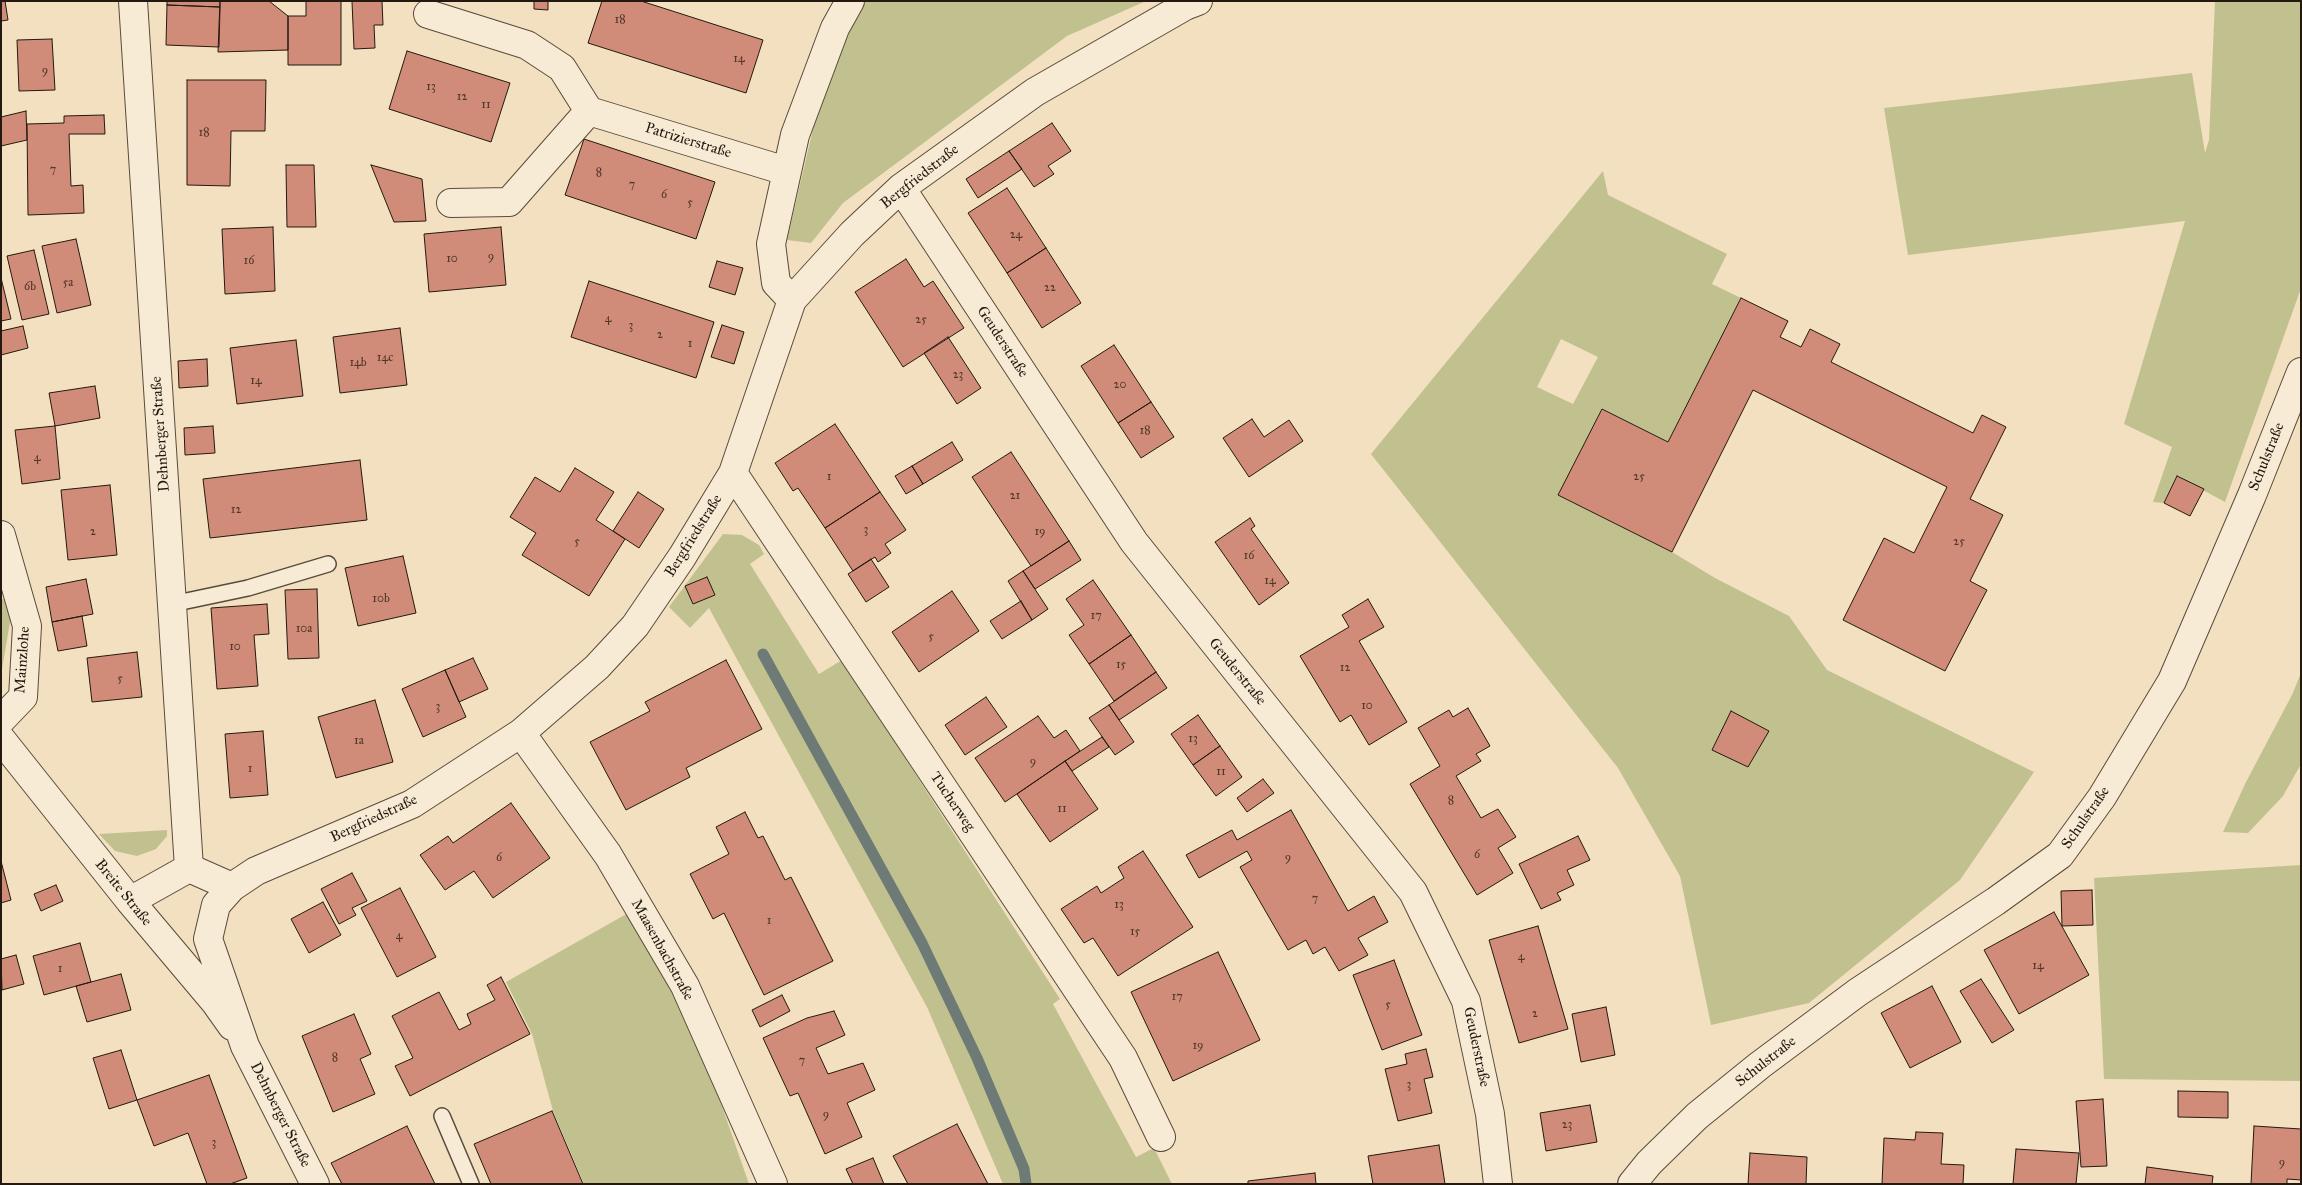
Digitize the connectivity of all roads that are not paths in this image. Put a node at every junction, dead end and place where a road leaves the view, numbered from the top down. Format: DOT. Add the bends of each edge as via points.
graph roads {
  1 [pos="133,1"];
  2 [pos="850,1"];
  3 [pos="1198,1"];
  4 [pos="428,14"];
  5 [pos="589,112"];
  6 [pos="786,171"];
  7 [pos="901,188"];
  8 [pos="451,203"];
  9 [pos="792,300"];
  10 [pos="2301,372"];
  11 [pos="734,473"];
  12 [pos="1,535"];
  13 [pos="328,564"];
  14 [pos="172,604"];
  15 [pos="1,720"];
  16 [pos="521,733"];
  17 [pos="1,740"];
  18 [pos="189,868"];
  19 [pos="232,887"];
  20 [pos="130,901"];
  21 [pos="246,1046"];
  22 [pos="442,1116"];
  23 [pos="1161,1137"];
  24 [pos="315,1184"];
  25 [pos="471,1184"];
  26 [pos="773,1184"];
  27 [pos="1498,1184"];
  28 [pos="1632,1184"];
  1 -- 14 [label="street, Dehnberger Straße"];
  2 -- 6 [label="street" via="835,28 795,135"];
  3 -- 7 [label="street, Bergfriedstraße" via="1035,92"];
  4 -- 5 [label="street" via="527,45 562,68"];
  5 -- 6 [label="street, Patrizierstraße"];
  5 -- 8 [label="street" via="509,202"];
  6 -- 9 [label="street" via="771,244 776,283"];
  7 -- 9 [label="street, Bergfriedstraße" via="852,234"];
  7 -- 27 [label="street, Geuderstraße" via="1134,542 1413,892 1466,1001 1490,1114"];
  9 -- 11 [label="street, Bergfriedstraße"];
  10 -- 28 [label="street, Schulstraße" via="2172,681 2102,797 2060,855 1858,992 1760,1066 1697,1116"];
  11 -- 16 [label="street, Bergfriedstraße" via="636,626 597,667"];
  11 -- 23 [label="street, Tucherweg" via="1123,1058"];
  12 -- 15 [label="street, Mainzlohe" via="27,626 23,697"];
  13 -- 14 [label="lane" via="248,588"];
  14 -- 18 [label="street, Dehnberger Straße"];
  16 -- 19 [label="street, Bergfriedstraße" via="412,804 256,871"];
  16 -- 26 [label="street, Maasenbachstraße" via="608,855 685,986"];
  17 -- 20 [label="street, Breite Straße"];
  18 -- 19 [label="street"];
  18 -- 20 [label="street"];
  19 -- 21 [label="street, Bergfriedstraße" via="216,905 208,939"];
  20 -- 21 [label="street, Breite Straße" via="215,1002"];
  21 -- 24 [label="street, Dehnberger Straße"];
  22 -- 25 [label="lane"];
}
